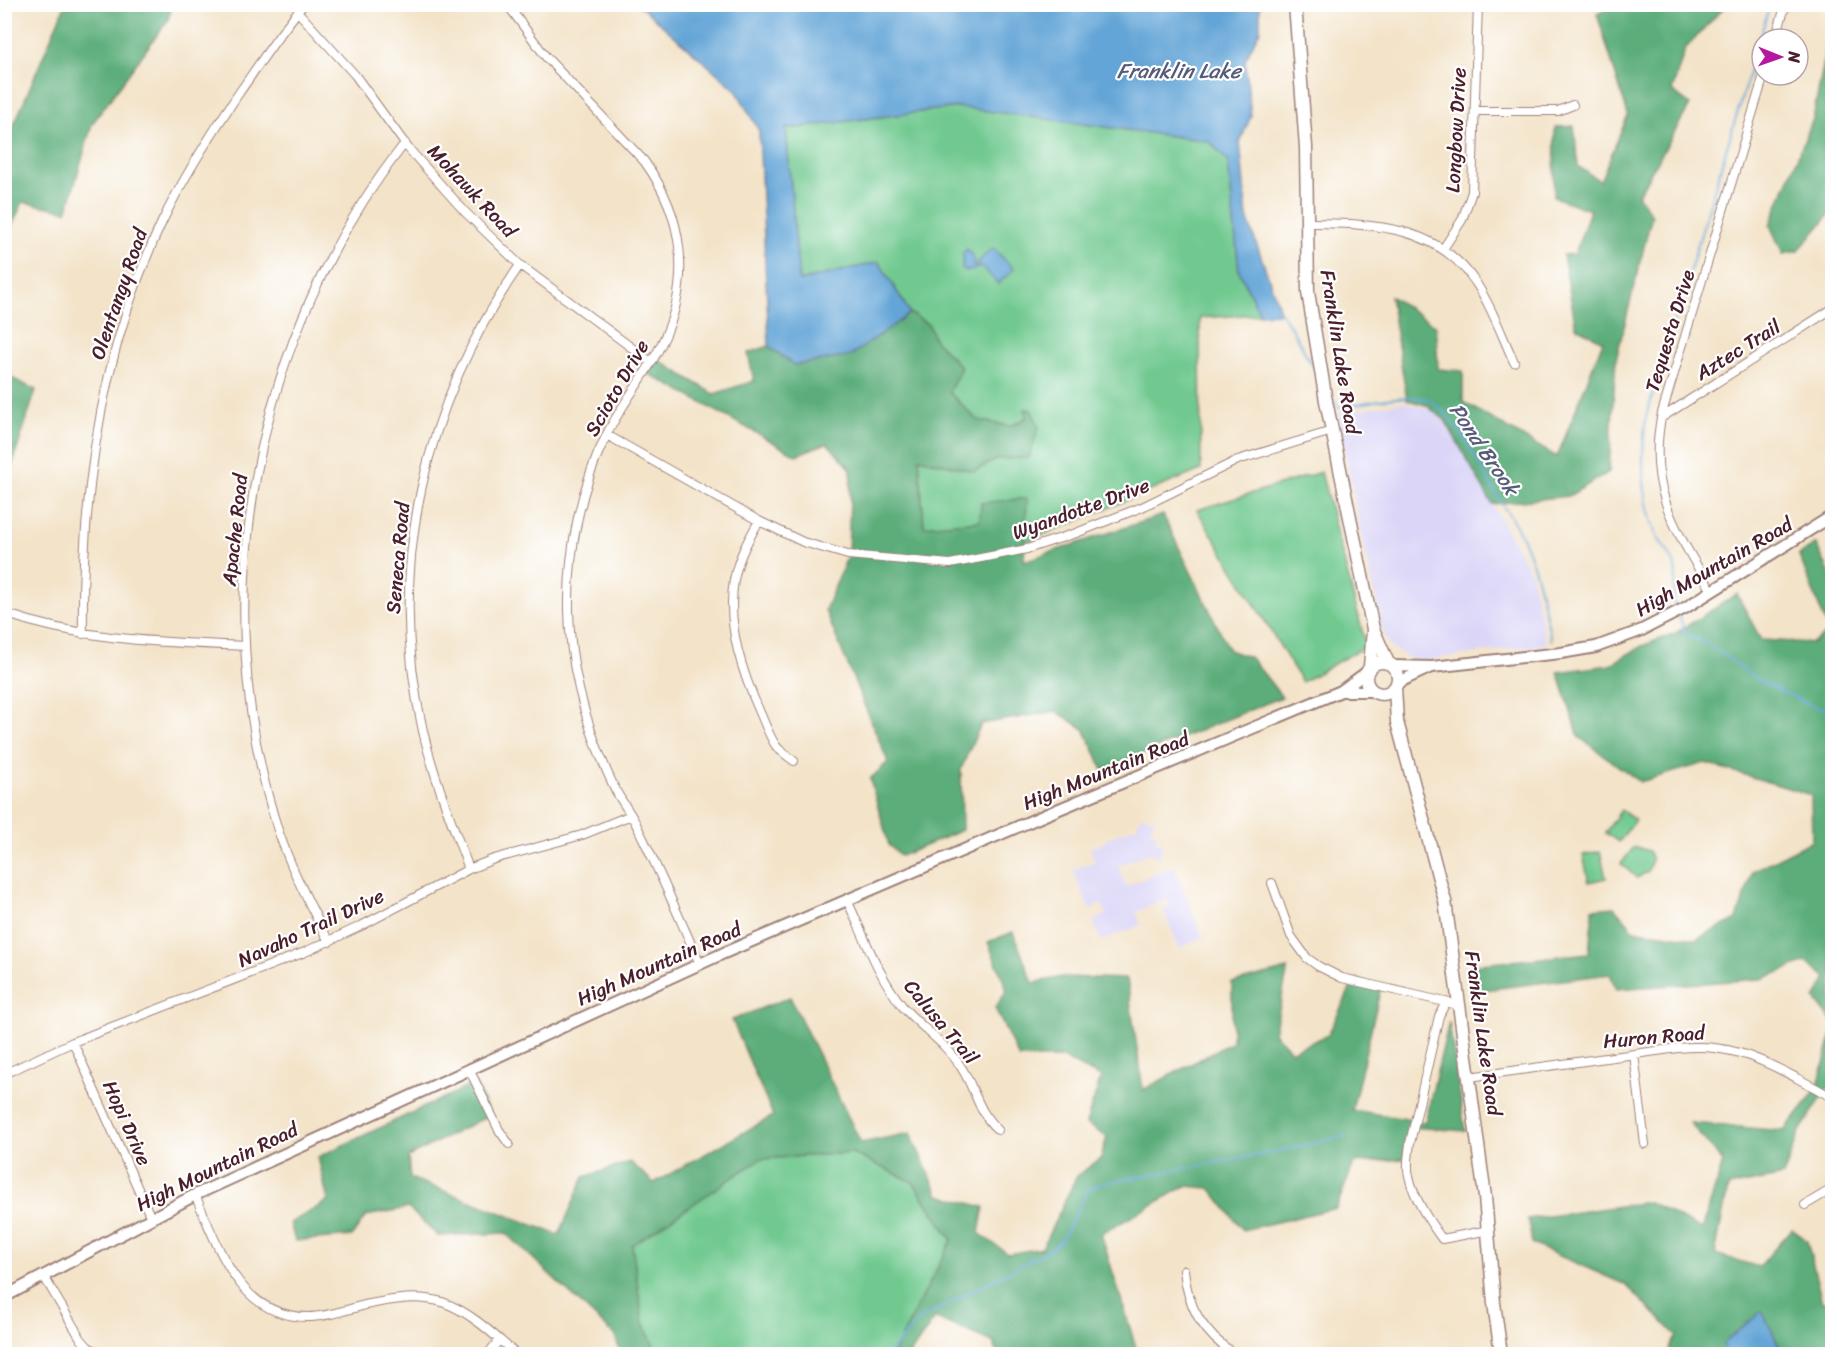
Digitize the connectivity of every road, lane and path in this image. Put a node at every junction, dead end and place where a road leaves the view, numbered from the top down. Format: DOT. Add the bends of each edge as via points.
graph roads {
  1 [pos="304,4"];
  2 [pos="507,4"];
  3 [pos="1295,4"];
  4 [pos="1478,4"];
  5 [pos="1786,4"];
  6 [pos="298,12"];
  7 [pos="1779,27"];
  8 [pos="1760,87"];
  9 [pos="1573,105"];
  10 [pos="1475,111"];
  11 [pos="405,143"];
  12 [pos="1306,223"];
  13 [pos="1443,249"];
  14 [pos="520,265"];
  15 [pos="1833,309"];
  16 [pos="651,362"];
  17 [pos="1514,362"];
  18 [pos="1661,418"];
  19 [pos="1332,431"];
  20 [pos="607,435"];
  21 [pos="1833,516"];
  22 [pos="759,521"];
  23 [pos="1712,591"];
  24 [pos="4,613"];
  25 [pos="1373,629"];
  26 [pos="83,634"];
  27 [pos="245,646"];
  28 [pos="1391,664"];
  29 [pos="1432,667"];
  30 [pos="1368,670"];
  31 [pos="1396,685"];
  32 [pos="1341,691"];
  33 [pos="1375,692"];
  34 [pos="1397,722"];
  35 [pos="794,760"];
  36 [pos="632,815"];
  37 [pos="469,869"];
  38 [pos="1272,883"];
  39 [pos="847,900"];
  40 [pos="329,942"];
  41 [pos="700,964"];
  42 [pos="1452,1004"];
  43 [pos="73,1042"];
  44 [pos="1634,1054"];
  45 [pos="469,1070"];
  46 [pos="4,1074"];
  47 [pos="1470,1077"];
  48 [pos="1833,1098"];
  49 [pos="998,1130"];
  50 [pos="509,1144"];
  51 [pos="1645,1144"];
  52 [pos="1833,1189"];
  53 [pos="195,1195"];
  54 [pos="1804,1206"];
  55 [pos="151,1218"];
  56 [pos="1489,1230"];
  57 [pos="1184,1270"];
  58 [pos="43,1275"];
  59 [pos="4,1297"];
  60 [pos="499,1340"];
  61 [pos="101,1354"];
  62 [pos="488,1354"];
  63 [pos="516,1354"];
  64 [pos="1235,1354"];
  65 [pos="1501,1354"];
  1 -- 6 [label="street, Olentangy Road"];
  2 -- 16 [label="street, Scioto Drive" via="546,57 644,161 670,208 679,241 680,278 670,326"];
  3 -- 12 [label="main road, Franklin Lake Road" via="1306,147"];
  4 -- 10 [label="street, Longbow Drive"];
  5 -- 7 [label="street"];
  6 -- 11 [label="street, Mohawk Road" via="355,75"];
  6 -- 26 [label="street, Olentangy Road" via="201,150 163,222 132,297 108,375 92,462 83,570"];
  8 -- 18 [label="street, Tequesta Drive"];
  9 -- 10 [label="street" via="1558,111"];
  10 -- 13 [label="street, Longbow Drive" via="1472,194 1462,220"];
  11 -- 14 [label="street, Mohawk Road" via="465,212"];
  11 -- 27 [label="street, Apache Road" via="339,240 306,308 279,380 254,492 245,575"];
  12 -- 13 [label="street" via="1386,227"];
  12 -- 19 [label="main road, Franklin Lake Road" via="1308,292"];
  13 -- 17 [label="street" via="1476,282"];
  14 -- 16 [label="street, Mohawk Road"];
  14 -- 37 [label="street, Seneca Road" via="479,330 449,394 423,480 412,549 409,620 417,699 436,777"];
  15 -- 18 [label="street, Aztec Trail"];
  16 -- 20 [label="street, Scioto Drive"];
  18 -- 23 [label="street, Tequesta Drive" via="1658,462 1665,503 1679,536"];
  19 -- 22 [label="street, Wyandotte Drive" via="1238,460 1142,507 1076,533 1027,549 950,564 848,555 803,542"];
  19 -- 25 [label="main road, Franklin Lake Road"];
  20 -- 22 [label="street, Wyandotte Drive"];
  20 -- 36 [label="street, Scioto Drive" via="589,478 575,530 569,584 570,637 586,717 616,791"];
  21 -- 23 [label="main road, High Mountain Road"];
  22 -- 35 [label="street" via="743,550 734,580 735,638 769,733"];
  23 -- 29 [label="main road, High Mountain Road" via="1642,630 1589,649"];
  24 -- 26 [label="street"];
  25 -- 28 [label="main road, Franklin Lake Road"];
  25 -- 30 [label="main road, Franklin Lake Road"];
  26 -- 27 [label="street"];
  27 -- 40 [label="street, Apache Road" via="252,723 268,795 290,865"];
  28 -- 29 [label="main road, High Mountain Road"];
  28 -- 30 [label="main road" via="1379,662"];
  28 -- 31 [label="main road" via="1398,675"];
  29 -- 31 [label="main road, High Mountain Road"];
  30 -- 32 [label="main road, High Mountain Road"];
  30 -- 33 [label="main road" via="1367,682"];
  31 -- 33 [label="main road" via="1388,693"];
  31 -- 34 [label="main road, Franklin Lake Road"];
  32 -- 33 [label="main road, High Mountain Road"];
  32 -- 39 [label="main road, High Mountain Road"];
  33 -- 34 [label="main road, Franklin Lake Road"];
  34 -- 42 [label="main road, Franklin Lake Road" via="1441,881"];
  36 -- 37 [label="street, Navaho Trail Drive" via="582,835"];
  36 -- 41 [label="street, Scioto Drive"];
  37 -- 40 [label="street, Navaho Trail Drive"];
  38 -- 42 [label="street" via="1291,936 1318,966 1342,978"];
  39 -- 41 [label="main road, High Mountain Road"];
  39 -- 49 [label="street, Calusa Trail" via="894,994 952,1055 969,1081 982,1113"];
  40 -- 43 [label="street, Navaho Trail Drive"];
  41 -- 45 [label="main road, High Mountain Road"];
  42 -- 47 [label="main road, Franklin Lake Road"];
  42 -- 56 [label="street" via="1439,1016 1407,1164 1427,1217 1442,1239"];
  43 -- 46 [label="street, Navaho Trail Drive"];
  43 -- 55 [label="street, Hopi Drive"];
  44 -- 47 [label="street, Huron Road"];
  44 -- 48 [label="street, Huron Road" via="1688,1047 1726,1049 1762,1060"];
  44 -- 51 [label="street"];
  45 -- 50 [label="street"];
  45 -- 53 [label="main road, High Mountain Road"];
  47 -- 56 [label="main road, Franklin Lake Road"];
  52 -- 54 [label="street"];
  53 -- 55 [label="main road, High Mountain Road"];
  53 -- 60 [label="street" via="235,1278 247,1293 271,1309 310,1317 400,1298 428,1299 468,1314"];
  55 -- 58 [label="main road, High Mountain Road"];
  56 -- 65 [label="main road, Franklin Lake Road"];
  57 -- 64 [label="street" via="1185,1286 1197,1316 1215,1339"];
  58 -- 59 [label="main road, High Mountain Road"];
  58 -- 61 [label="street" via="81,1339"];
  60 -- 62 [label="street"];
  60 -- 63 [label="street"];
}
